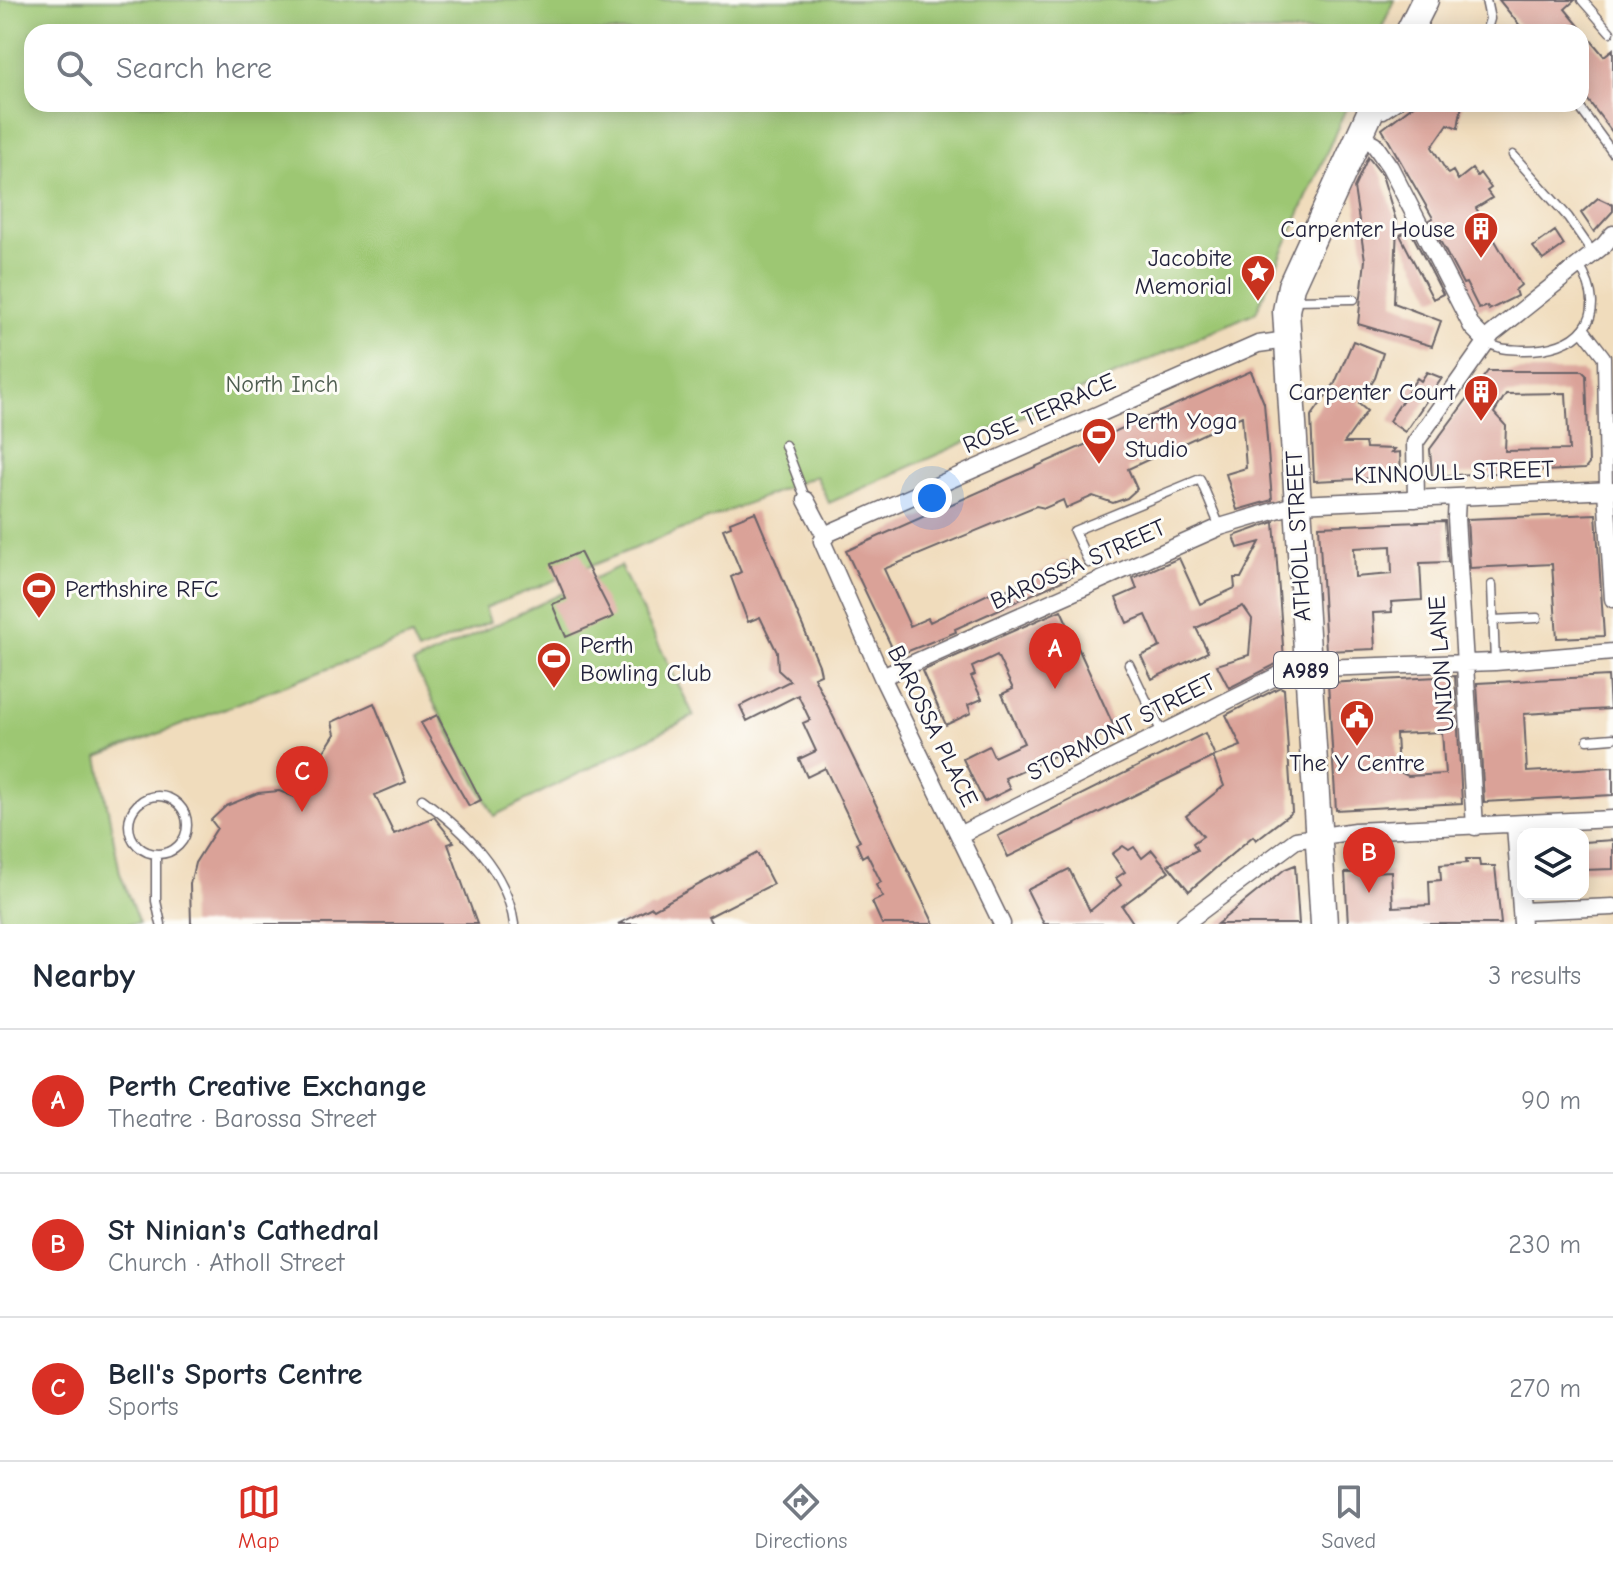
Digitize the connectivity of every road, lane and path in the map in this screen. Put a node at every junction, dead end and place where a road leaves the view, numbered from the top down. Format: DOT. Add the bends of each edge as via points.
graph roads {
  1 [pos="1425,0"];
  2 [pos="1486,0"];
  3 [pos="1582,0"];
  4 [pos="1413,24"];
  5 [pos="1488,24"];
  6 [pos="1610,32"];
  7 [pos="1380,112"];
  8 [pos="1583,112"];
  9 [pos="1359,136"];
  10 [pos="1613,153"];
  11 [pos="1513,155"];
  12 [pos="1613,234"];
  13 [pos="1594,254"];
  14 [pos="1579,264"];
  15 [pos="1354,299"];
  16 [pos="1288,300"];
  17 [pos="1584,331"];
  18 [pos="1287,340"];
  19 [pos="1487,342"];
  20 [pos="785,445"];
  21 [pos="1609,490"];
  22 [pos="1457,497"];
  23 [pos="1416,499"];
  24 [pos="806,500"];
  25 [pos="1297,504"];
  26 [pos="1220,527"];
  27 [pos="824,542"];
  28 [pos="1089,563"];
  29 [pos="1492,585"];
  30 [pos="1613,599"];
  31 [pos="1537,618"];
  32 [pos="1493,620"];
  33 [pos="1613,652"];
  34 [pos="1464,662"];
  35 [pos="1495,662"];
  36 [pos="1129,664"];
  37 [pos="1306,668"];
  38 [pos="882,677"];
  39 [pos="1162,733"];
  40 [pos="1613,738"];
  41 [pos="1588,740"];
  42 [pos="422,799"];
  43 [pos="1613,819"];
  44 [pos="1515,825"];
  45 [pos="1475,827"];
  46 [pos="959,835"];
  47 [pos="1318,836"];
  48 [pos="156,854"];
  49 [pos="1613,907"];
  50 [pos="1522,918"];
  51 [pos="161,924"];
  52 [pos="514,924"];
  53 [pos="1002,924"];
  54 [pos="1184,924"];
  55 [pos="1324,924"];
  1 -- 4 [label="main road"];
  2 -- 5 [label="lane"];
  3 -- 6 [label="lane"];
  7 -- 9 [label="main road, A989"];
  8 -- 10 [label="lane"];
  9 -- 16 [label="main road, A989"];
  9 -- 19 [label="street" via="1374,144 1390,167 1472,327"];
  11 -- 13 [label="lane"];
  12 -- 13 [label="street"];
  13 -- 14 [label="street"];
  14 -- 17 [label="lane" via="1590,285"];
  14 -- 19 [label="street"];
  15 -- 16 [label="lane"];
  16 -- 18 [label="main road, A989"];
  17 -- 19 [label="lane" via="1566,345 1537,350 1503,350"];
  17 -- 21 [label="street" via="1604,357"];
  18 -- 25 [label="main road, ATHOLL STREET / A989"];
  18 -- 27 [label="street, ROSE TERRACE" via="1258,344"];
  19 -- 23 [label="street" via="1415,443"];
  20 -- 24 [label="lane"];
  21 -- 22 [label="street, KINNOULL STREET"];
  21 -- 30 [label="street"];
  22 -- 23 [label="street, KINNOULL STREET"];
  22 -- 34 [label="street, UNION LANE"];
  23 -- 25 [label="street, KINNOULL STREET"];
  24 -- 27 [label="street, BAROSSA PLACE"];
  25 -- 26 [label="street, BAROSSA STREET"];
  25 -- 37 [label="main road, ATHOLL STREET / A989"];
  26 -- 28 [label="lane" via="1200,479 1074,531"];
  26 -- 38 [label="street, BAROSSA STREET"];
  27 -- 38 [label="street, BAROSSA PLACE"];
  29 -- 32 [label="lane"];
  31 -- 32 [label="lane"];
  32 -- 35 [label="lane"];
  33 -- 35 [label="street, STORMONT STREET"];
  34 -- 35 [label="street, STORMONT STREET"];
  34 -- 37 [label="street, STORMONT STREET"];
  34 -- 45 [label="street, UNION LANE"];
  36 -- 39 [label="lane"];
  37 -- 39 [label="street, STORMONT STREET" via="1291,669"];
  37 -- 47 [label="main road, ATHOLL STREET / A989"];
  38 -- 46 [label="street, BAROSSA PLACE"];
  39 -- 46 [label="street, STORMONT STREET"];
  40 -- 41 [label="lane"];
  42 -- 52 [label="lane" via="456,824 488,862 505,888"];
  43 -- 44 [label="street"];
  44 -- 45 [label="street"];
  44 -- 50 [label="street"];
  45 -- 47 [label="street"];
  46 -- 53 [label="street, BAROSSA PLACE"];
  47 -- 54 [label="street" via="1282,848"];
  47 -- 55 [label="main road, ATHOLL STREET / A989"];
  48 -- 48 [label="lane" via="133,839 129,821 138,804 155,796 173,801 187,825 174,849"];
  48 -- 51 [label="lane"];
  49 -- 50 [label="street"];
}
